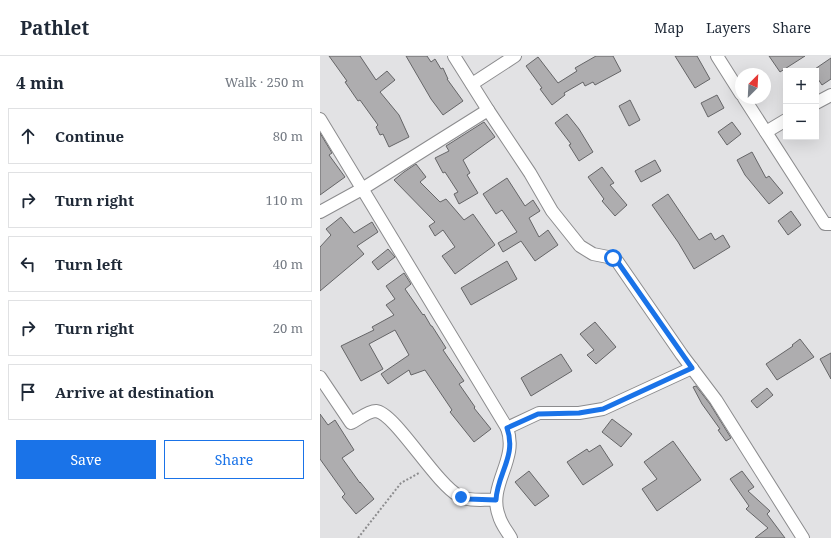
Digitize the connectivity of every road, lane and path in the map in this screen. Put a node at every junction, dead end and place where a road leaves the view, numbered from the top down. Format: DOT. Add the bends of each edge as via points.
graph roads {
  1 [pos="454,56"];
  2 [pos="515,56"];
  3 [pos="717,56"];
  4 [pos="472,84"];
  5 [pos="735,84"];
  6 [pos="831,95"];
  7 [pos="819,101"];
  8 [pos="748,104"];
  9 [pos="488,110"];
  10 [pos="320,119"];
  11 [pos="783,122"];
  12 [pos="766,132"];
  13 [pos="362,189"];
  14 [pos="320,212"];
  15 [pos="831,224"];
  16 [pos="692,368"];
  17 [pos="320,377"];
  18 [pos="507,428"];
  19 [pos="429,467"];
  20 [pos="496,500"];
  21 [pos="358,538"];
  22 [pos="511,538"];
  23 [pos="803,538"];
  1 -- 4 [label="street"];
  2 -- 4 [label="street"];
  3 -- 5 [label="street"];
  4 -- 9 [label="street"];
  6 -- 7 [label="street"];
  8 -- 12 [label="street"];
  9 -- 13 [label="street"];
  9 -- 16 [label="street" via="530,172 552,211 580,246 593,254 617,261"];
  10 -- 13 [label="street"];
  11 -- 12 [label="street"];
  12 -- 15 [label="street" via="825,224"];
  13 -- 14 [label="street"];
  13 -- 18 [label="street"];
  16 -- 18 [label="street" via="603,409 579,413 538,414"];
  16 -- 23 [label="street" via="716,400"];
  17 -- 19 [label="street" via="351,423 372,412 381,413 392,420"];
  18 -- 20 [label="street" via="510,452 496,492"];
  19 -- 20 [label="street" via="461,497"];
  19 -- 21 [label="path" via="401,483"];
  20 -- 22 [label="street" via="499,517"];
}
